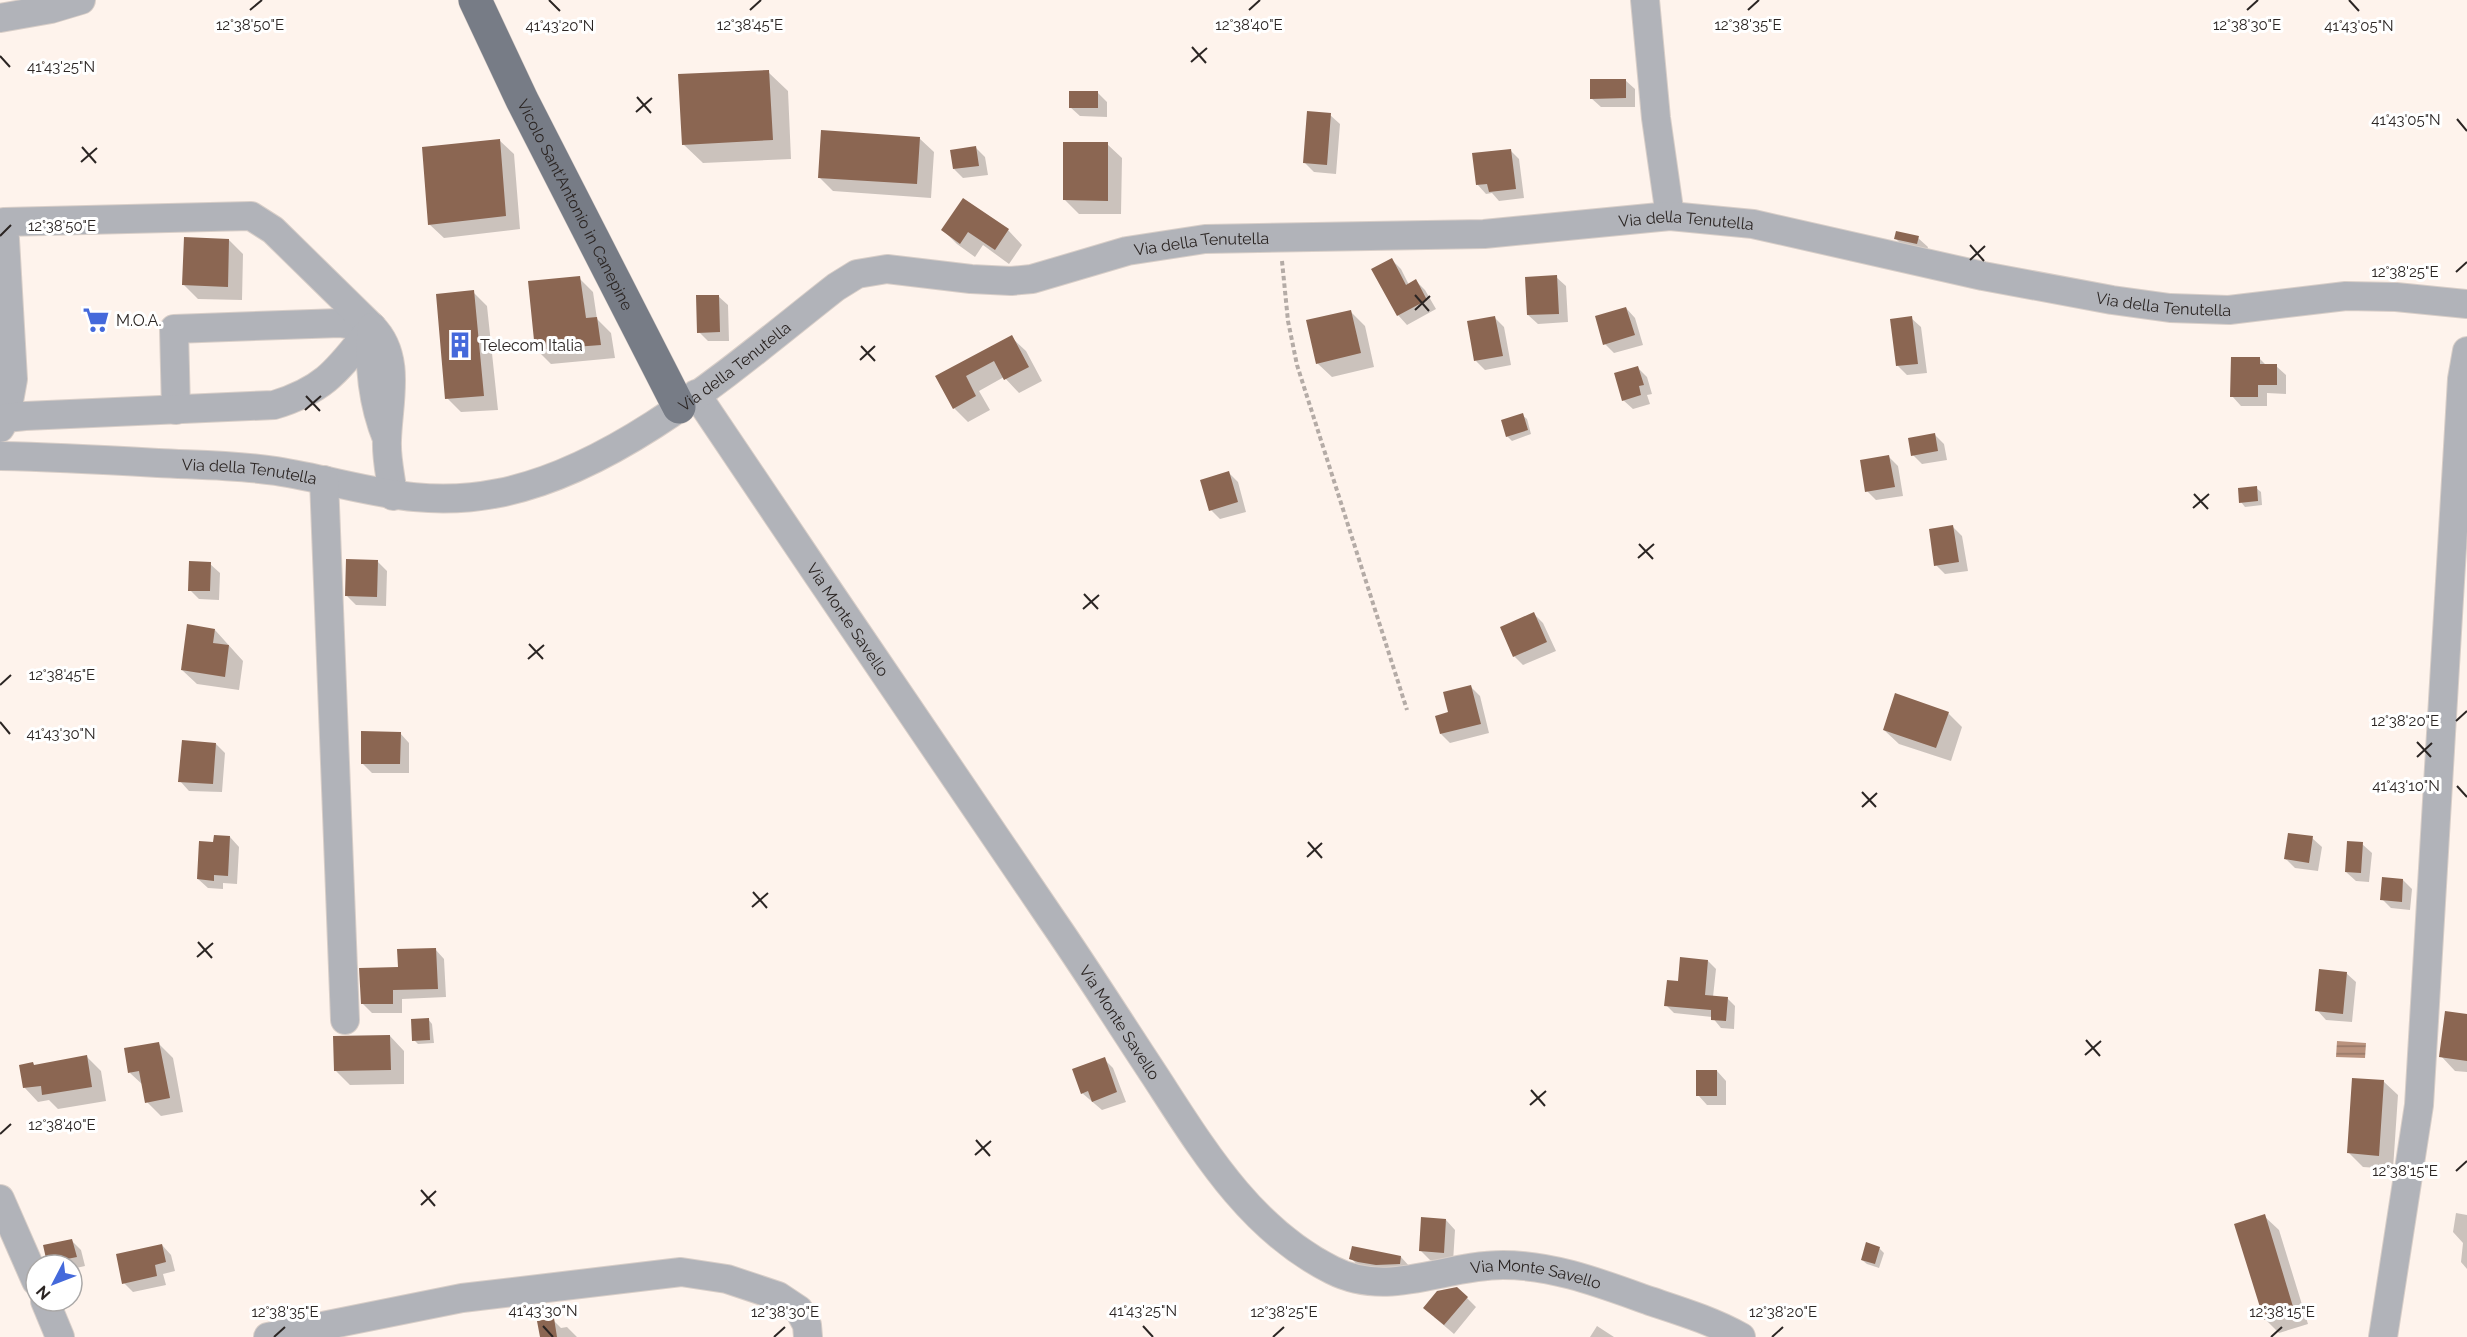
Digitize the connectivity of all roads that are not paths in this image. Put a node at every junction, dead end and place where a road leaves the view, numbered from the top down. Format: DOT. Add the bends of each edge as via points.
graph roads {
  1 [pos="81,0"];
  2 [pos="475,0"];
  3 [pos="1645,0"];
  4 [pos="0,18"];
  5 [pos="1670,216"];
  6 [pos="2467,304"];
  7 [pos="372,327"];
  8 [pos="2467,351"];
  9 [pos="688,400"];
  10 [pos="176,410"];
  11 [pos="2,422"];
  12 [pos="0,456"];
  13 [pos="324,480"];
  14 [pos="392,488"];
  15 [pos="345,1020"];
  16 [pos="0,1199"];
  17 [pos="24,1254"];
  18 [pos="50,1313"];
  19 [pos="60,1337"];
  20 [pos="268,1337"];
  21 [pos="808,1337"];
  22 [pos="1742,1337"];
  23 [pos="2384,1337"];
  1 -- 4 [label="street"];
  2 -- 9 [label="main road, Vicolo Sant'Antonio in Canepine" via="522,100"];
  3 -- 5 [label="street"];
  5 -- 6 [label="street, Via della Tenutella" via="1753,224 1983,276 2170,308 2229,310 2346,296"];
  5 -- 9 [label="street, Via della Tenutella" via="1484,234 1222,238 1171,243 1011,281 898,269 865,272 836,287"];
  7 -- 10 [label="street" via="333,374 298,398 274,405"];
  7 -- 10 [label="street" via="340,323 174,329"];
  7 -- 11 [label="street" via="273,230 251,216 4,222 14,380"];
  7 -- 14 [label="street" via="386,347 390,364 392,390 387,438"];
  8 -- 23 [label="street" via="2462,379 2419,1105"];
  9 -- 14 [label="street, Via della Tenutella" via="621,444 520,488 457,499 421,499"];
  9 -- 22 [label="street, Via Monte Savello" via="1080,960 1208,1157 1269,1226 1319,1263 1360,1281 1388,1282 1493,1265 1542,1268 1675,1309"];
  10 -- 11 [label="street"];
  12 -- 13 [label="street, Via della Tenutella" via="216,466"];
  13 -- 14 [label="street, Via della Tenutella"];
  13 -- 15 [label="street"];
  16 -- 17 [label="street"];
  18 -- 19 [label="street"];
  20 -- 21 [label="street" via="462,1298 681,1272 727,1279 778,1296 799,1310"];
}
